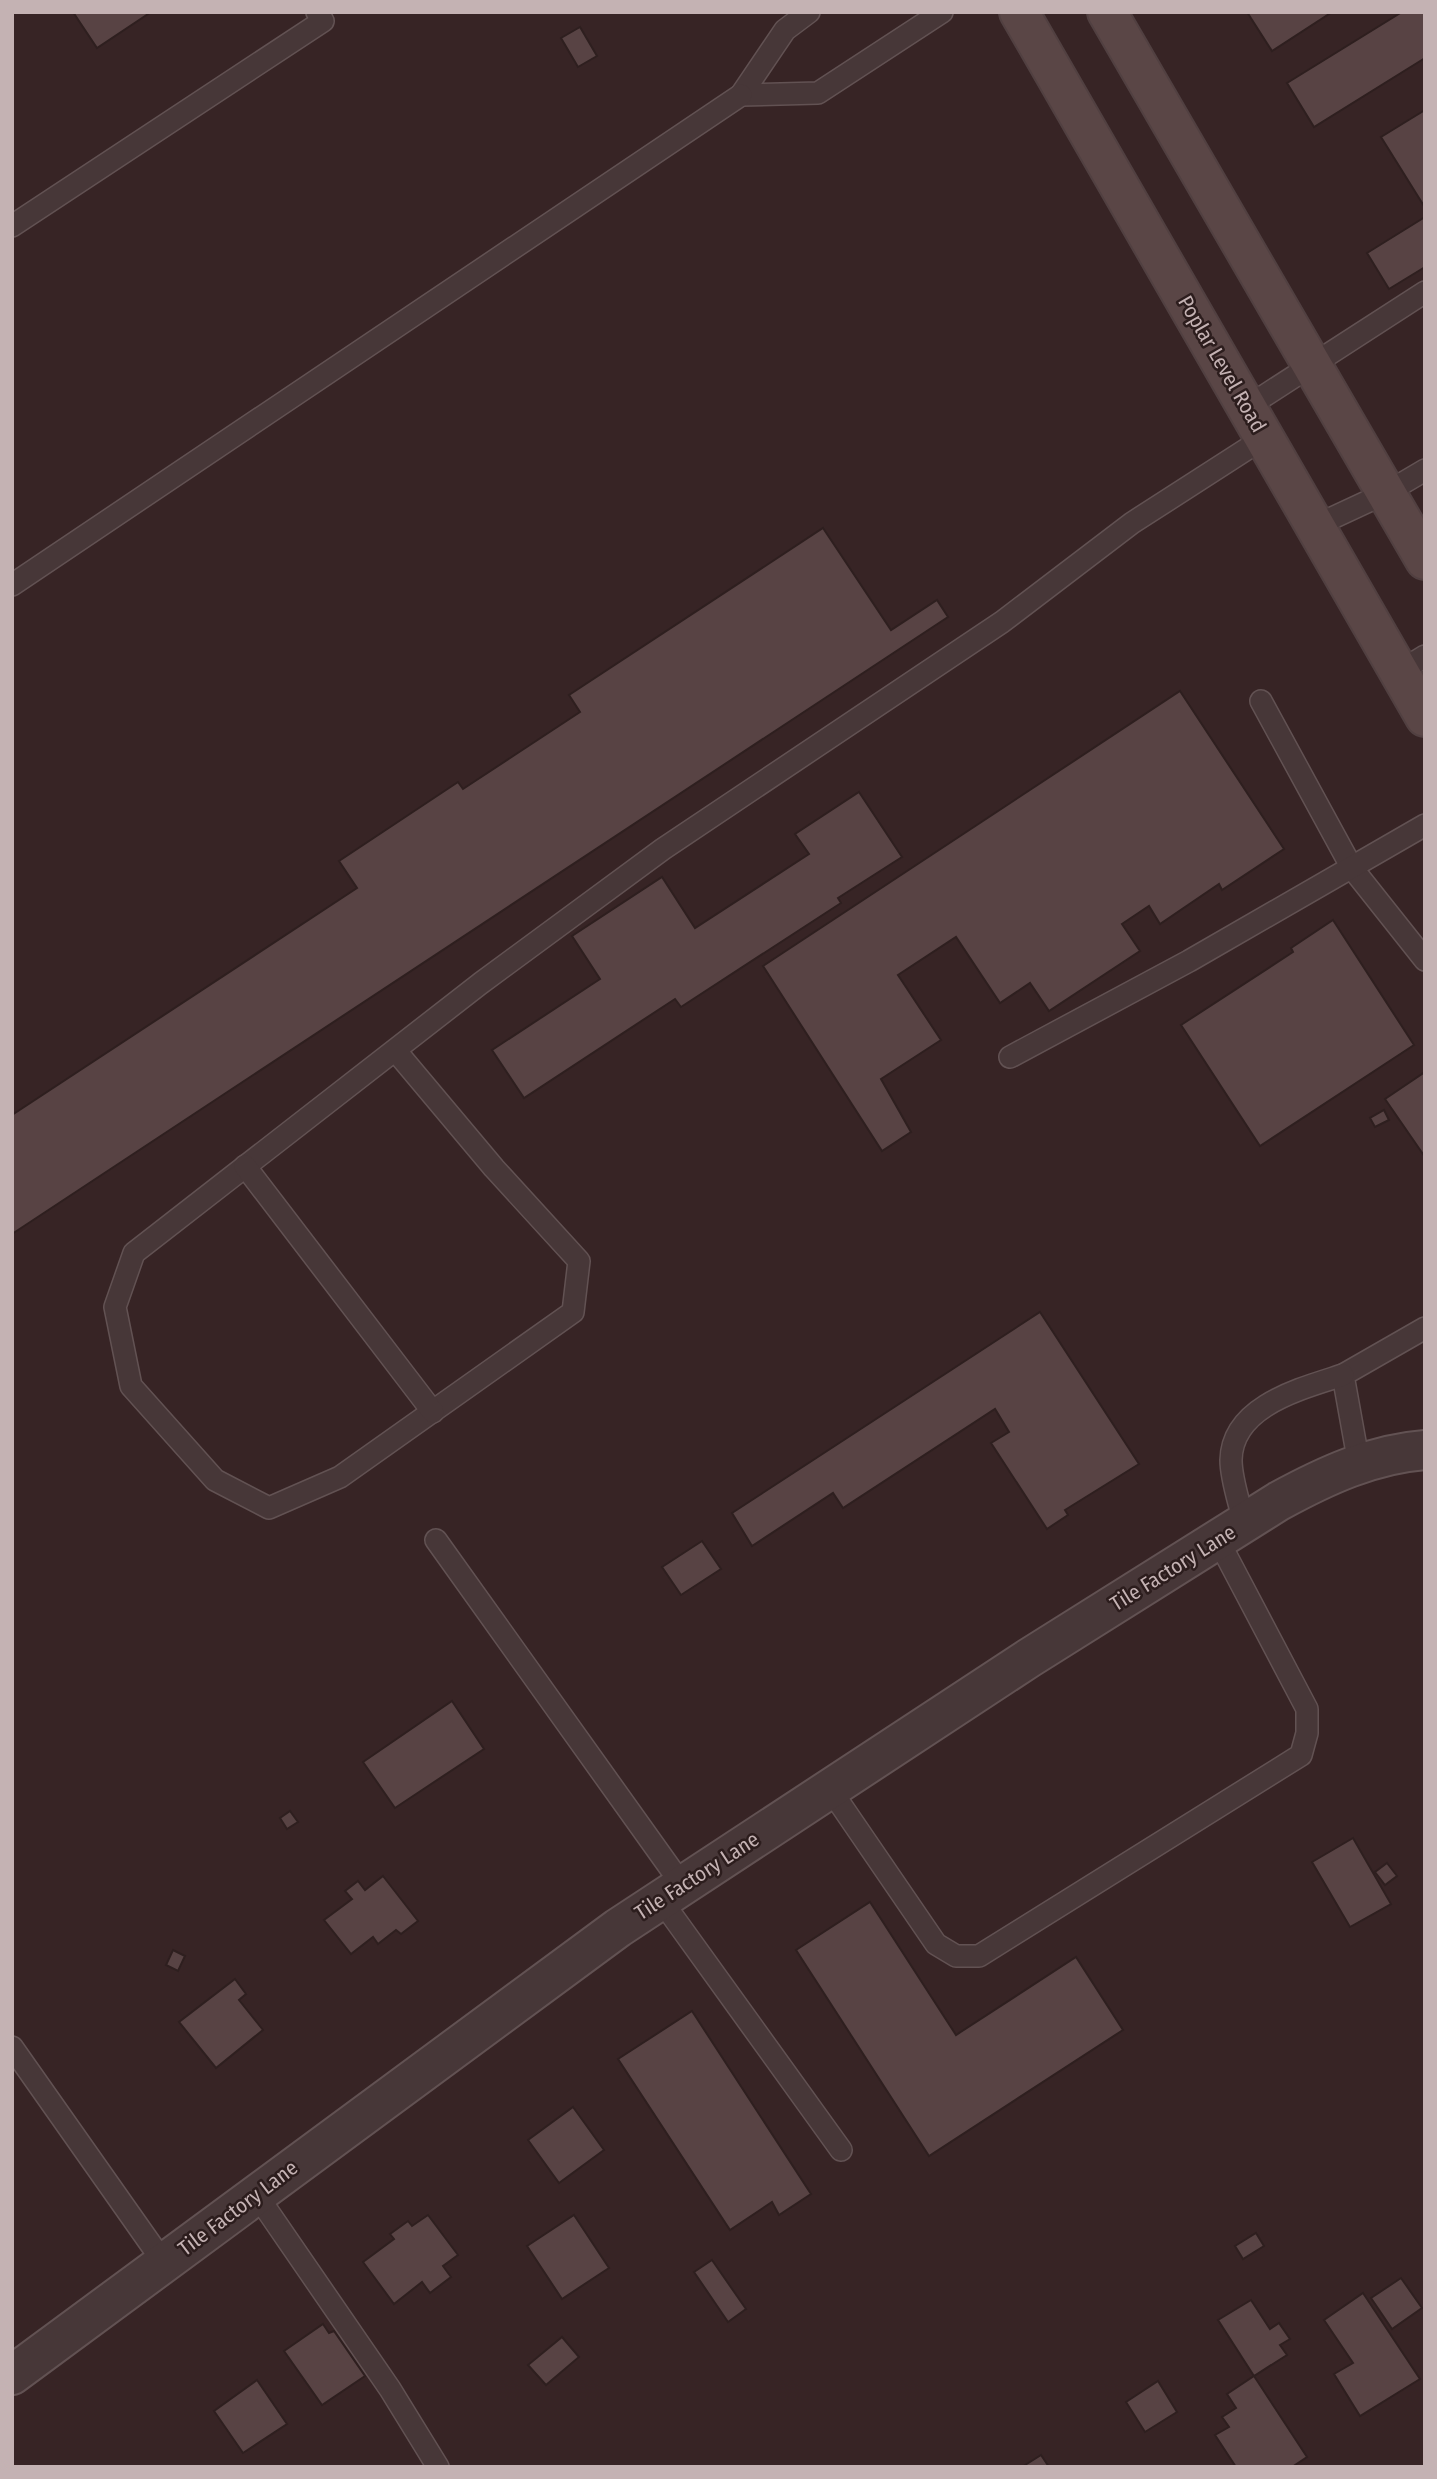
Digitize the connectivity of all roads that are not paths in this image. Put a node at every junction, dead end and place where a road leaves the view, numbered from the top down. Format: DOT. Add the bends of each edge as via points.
graph roads {
  1 [pos="317,12"];
  2 [pos="809,12"];
  3 [pos="942,12"];
  4 [pos="1019,12"];
  5 [pos="1107,12"];
  6 [pos="741,95"];
  7 [pos="12,226"];
  8 [pos="1425,292"];
  9 [pos="1312,365"];
  10 [pos="1255,422"];
  11 [pos="1425,470"];
  12 [pos="1386,493"];
  13 [pos="1315,526"];
  14 [pos="1425,560"];
  15 [pos="12,585"];
  16 [pos="1412,664"];
  17 [pos="1261,701"];
  18 [pos="1425,717"];
  19 [pos="1425,825"];
  20 [pos="1352,868"];
  21 [pos="1425,960"];
  22 [pos="395,1050"];
  23 [pos="1010,1057"];
  24 [pos="246,1166"];
  25 [pos="1425,1328"];
  26 [pos="1343,1375"];
  27 [pos="433,1412"];
  28 [pos="1425,1450"];
  29 [pos="1359,1464"];
  30 [pos="1231,1531"];
  31 [pos="436,1539"];
  32 [pos="830,1789"];
  33 [pos="673,1893"];
  34 [pos="12,2047"];
  35 [pos="841,2150"];
  36 [pos="256,2194"];
  37 [pos="164,2263"];
  38 [pos="12,2375"];
  39 [pos="438,2467"];
  1 -- 7 [label="lane" via="323,21"];
  2 -- 6 [label="lane" via="785,30"];
  3 -- 6 [label="lane" via="818,93"];
  4 -- 10 [label="main road, Poplar Level Road"];
  5 -- 9 [label="main road"];
  6 -- 15 [label="lane"];
  8 -- 9 [label="lane"];
  9 -- 10 [label="lane"];
  9 -- 12 [label="main road"];
  10 -- 13 [label="main road, Poplar Level Road"];
  10 -- 22 [label="lane" via="1002,622 663,849"];
  11 -- 12 [label="lane"];
  12 -- 13 [label="lane"];
  12 -- 14 [label="main road"];
  13 -- 16 [label="main road, Poplar Level Road"];
  16 -- 18 [label="main road, Poplar Level Road"];
  17 -- 20 [label="lane"];
  19 -- 20 [label="lane"];
  20 -- 21 [label="lane"];
  20 -- 23 [label="lane"];
  22 -- 24 [label="lane"];
  22 -- 27 [label="lane" via="579,1261 573,1312"];
  24 -- 27 [label="lane"];
  24 -- 27 [label="lane" via="134,1253 115,1307 131,1386 215,1480 269,1508 340,1477"];
  25 -- 26 [label="lane"];
  26 -- 29 [label="lane"];
  26 -- 30 [label="lane" via="1301,1388 1251,1415 1234,1434"];
  28 -- 29 [label="street, Tile Factory Lane"];
  29 -- 30 [label="street, Tile Factory Lane" via="1319,1479"];
  30 -- 32 [label="street, Tile Factory Lane"];
  30 -- 32 [label="lane" via="1307,1709 1301,1755 979,1956 956,1956 936,1944"];
  31 -- 33 [label="lane"];
  32 -- 33 [label="street, Tile Factory Lane"];
  33 -- 35 [label="lane"];
  33 -- 36 [label="street, Tile Factory Lane" via="618,1928"];
  34 -- 37 [label="lane"];
  36 -- 37 [label="street, Tile Factory Lane"];
  36 -- 39 [label="lane"];
  37 -- 38 [label="street, Tile Factory Lane"];
}
